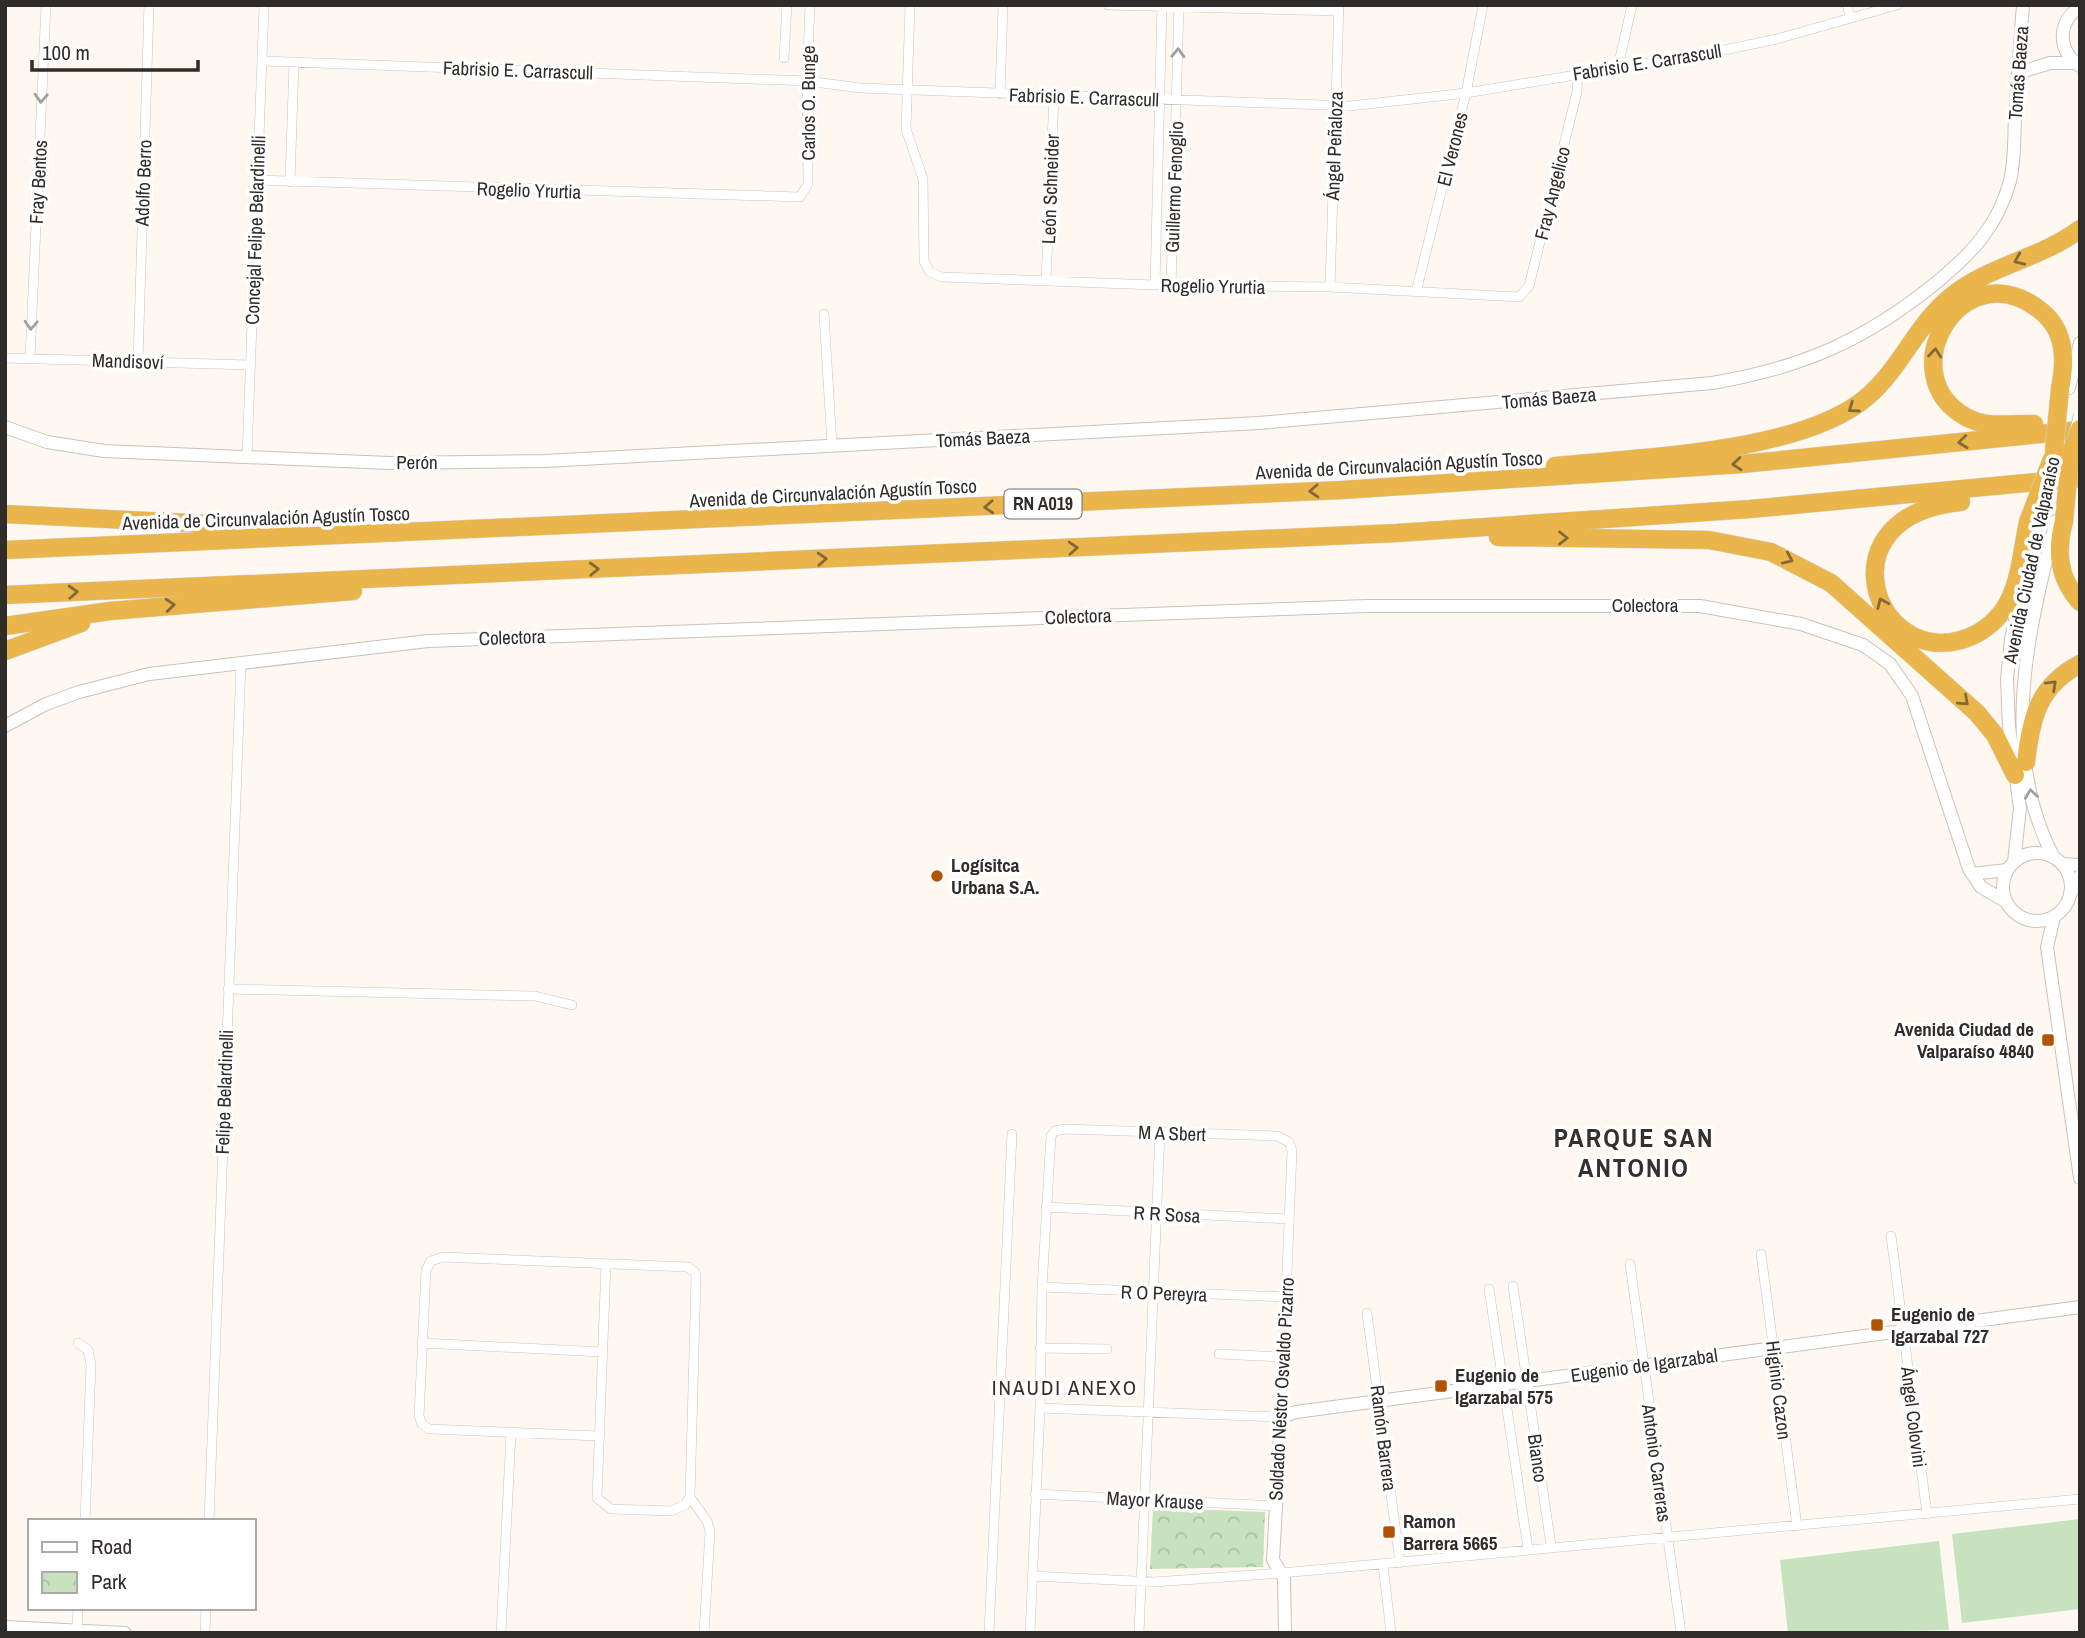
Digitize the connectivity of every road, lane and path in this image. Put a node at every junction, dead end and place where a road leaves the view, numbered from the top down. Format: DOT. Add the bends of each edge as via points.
graph roads {
  1 [pos="46,5"];
  2 [pos="149,5"];
  3 [pos="264,5"];
  4 [pos="787,5"];
  5 [pos="810,5"];
  6 [pos="910,5"];
  7 [pos="1003,5"];
  8 [pos="1108,5"];
  9 [pos="1483,5"];
  10 [pos="1632,5"];
  11 [pos="1847,5"];
  12 [pos="1896,5"];
  13 [pos="2022,5"];
  14 [pos="1162,6"];
  15 [pos="1179,6"];
  16 [pos="2076,7"];
  17 [pos="1339,8"];
  18 [pos="1850,16"];
  19 [pos="2063,40"];
  20 [pos="784,58"];
  21 [pos="262,61"];
  22 [pos="294,62"];
  23 [pos="2078,64"];
  24 [pos="2038,66"];
  25 [pos="1618,67"];
  26 [pos="2018,73"];
  27 [pos="1578,74"];
  28 [pos="807,81"];
  29 [pos="907,90"];
  30 [pos="1466,93"];
  31 [pos="1000,94"];
  32 [pos="1054,96"];
  33 [pos="1159,99"];
  34 [pos="1176,100"];
  35 [pos="1336,106"];
  36 [pos="257,180"];
  37 [pos="290,182"];
  38 [pos="800,197"];
  39 [pos="2080,229"];
  40 [pos="1046,281"];
  41 [pos="1155,285"];
  42 [pos="1171,285"];
  43 [pos="1330,287"];
  44 [pos="1416,292"];
  45 [pos="1509,298"];
  46 [pos="824,314"];
  47 [pos="2080,343"];
  48 [pos="5,358"];
  49 [pos="30,358"];
  50 [pos="138,361"];
  51 [pos="250,365"];
  52 [pos="2064,389"];
  53 [pos="2080,415"];
  54 [pos="5,427"];
  55 [pos="2080,429"];
  56 [pos="832,446"];
  57 [pos="2062,455"];
  58 [pos="247,456"];
  59 [pos="2080,478"];
  60 [pos="2034,484"];
  61 [pos="2080,488"];
  62 [pos="1342,490"];
  63 [pos="5,501"];
  64 [pos="5,513"];
  65 [pos="60,517"];
  66 [pos="2060,521"];
  67 [pos="2033,522"];
  68 [pos="1397,533"];
  69 [pos="386,534"];
  70 [pos="5,550"];
  71 [pos="564,570"];
  72 [pos="5,595"];
  73 [pos="2080,602"];
  74 [pos="138,608"];
  75 [pos="5,626"];
  76 [pos="5,651"];
  77 [pos="241,663"];
  78 [pos="2080,664"];
  79 [pos="5,726"];
  80 [pos="2021,768"];
  81 [pos="2058,861"];
  82 [pos="2080,865"];
  83 [pos="2010,866"];
  84 [pos="1972,874"];
  85 [pos="2080,876"];
  86 [pos="2070,894"];
  87 [pos="2005,901"];
  88 [pos="2054,917"];
  89 [pos="2030,921"];
  90 [pos="2047,947"];
  91 [pos="228,989"];
  92 [pos="572,1005"];
  93 [pos="1160,1132"];
  94 [pos="1012,1134"];
  95 [pos="1289,1142"];
  96 [pos="2080,1178"];
  97 [pos="1045,1207"];
  98 [pos="1156,1213"];
  99 [pos="1289,1219"];
  100 [pos="1891,1236"];
  101 [pos="1761,1254"];
  102 [pos="606,1264"];
  103 [pos="1630,1264"];
  104 [pos="1513,1286"];
  105 [pos="1042,1287"];
  106 [pos="1489,1289"];
  107 [pos="1153,1293"];
  108 [pos="1286,1297"];
  109 [pos="2080,1307"];
  110 [pos="1367,1313"];
  111 [pos="1903,1329"];
  112 [pos="78,1343"];
  113 [pos="422,1343"];
  114 [pos="1040,1348"];
  115 [pos="1774,1348"];
  116 [pos="1107,1349"];
  117 [pos="602,1352"];
  118 [pos="1219,1354"];
  119 [pos="1283,1357"];
  120 [pos="1643,1364"];
  121 [pos="1527,1381"];
  122 [pos="1504,1385"];
  123 [pos="1380,1401"];
  124 [pos="1040,1408"];
  125 [pos="1148,1413"];
  126 [pos="1280,1417"];
  127 [pos="511,1433"];
  128 [pos="599,1436"];
  129 [pos="1035,1494"];
  130 [pos="690,1497"];
  131 [pos="1145,1499"];
  132 [pos="2080,1499"];
  133 [pos="1276,1506"];
  134 [pos="1927,1514"];
  135 [pos="85,1519"];
  136 [pos="209,1519"];
  137 [pos="1797,1526"];
  138 [pos="1668,1537"];
  139 [pos="1551,1546"];
  140 [pos="1528,1549"];
  141 [pos="1400,1563"];
  142 [pos="1383,1565"];
  143 [pos="1282,1573"];
  144 [pos="1032,1576"];
  145 [pos="1141,1582"];
  146 [pos="78,1610"];
  147 [pos="206,1610"];
  148 [pos="5,1627"];
  149 [pos="77,1630"];
  150 [pos="125,1633"];
  151 [pos="205,1633"];
  152 [pos="500,1633"];
  153 [pos="704,1633"];
  154 [pos="989,1633"];
  155 [pos="1030,1633"];
  156 [pos="1139,1633"];
  157 [pos="1285,1633"];
  158 [pos="1391,1633"];
  159 [pos="1681,1633"];
  1 -- 49 [label="street, Fray Bentos, one-way"];
  2 -- 50 [label="street, Adolfo Berro"];
  3 -- 21 [label="street, Concejal Felipe Belardinelli"];
  4 -- 20 [label="street"];
  5 -- 28 [label="street, Carlos O. Bunge"];
  6 -- 29 [label="street"];
  7 -- 31 [label="street"];
  8 -- 14 [label="street"];
  9 -- 30 [label="street, El Verones"];
  10 -- 25 [label="street"];
  11 -- 18 [label="street"];
  12 -- 18 [label="street, Fabrisio E. Carrascull"];
  13 -- 26 [label="street, Tomás Baeza"];
  14 -- 15 [label="street"];
  14 -- 33 [label="street, Guillermo Fenoglio"];
  15 -- 17 [label="street"];
  34 -- 15 [label="street, Guillermo Fenoglio, one-way"];
  16 -- 19 [label="street" via="2064,24"];
  17 -- 35 [label="street, Ángel Peñaloza"];
  18 -- 25 [label="street, Fabrisio E. Carrascull" via="1777,38"];
  19 -- 23 [label="street" via="2065,50"];
  19 -- 24 [label="street" via="2057,54"];
  21 -- 22 [label="street, Fabrisio E. Carrascull"];
  21 -- 36 [label="street, Concejal Felipe Belardinelli"];
  22 -- 28 [label="street, Fabrisio E. Carrascull"];
  22 -- 37 [label="street"];
  23 -- 24 [label="street" via="2058,61"];
  24 -- 26 [label="street"];
  25 -- 27 [label="street, Fabrisio E. Carrascull"];
  26 -- 56 [label="street, Tomás Baeza" via="2010,180 1980,243 1874,329 1782,369 1712,383 1330,418"];
  27 -- 30 [label="street, Fabrisio E. Carrascull"];
  27 -- 45 [label="street, Fray Angelico" via="1529,286 1519,297"];
  28 -- 29 [label="street, Fabrisio E. Carrascull"];
  28 -- 38 [label="street, Carlos O. Bunge" via="808,184"];
  29 -- 31 [label="street, Fabrisio E. Carrascull"];
  29 -- 40 [label="street, Rogelio Yrurtia" via="908,140 920,167 925,261 930,272"];
  30 -- 35 [label="street, Fabrisio E. Carrascull"];
  30 -- 44 [label="street, El Verones"];
  31 -- 32 [label="street, Fabrisio E. Carrascull"];
  32 -- 33 [label="street, Fabrisio E. Carrascull"];
  32 -- 40 [label="street, León Schneider"];
  33 -- 34 [label="street, Fabrisio E. Carrascull"];
  33 -- 41 [label="street, Guillermo Fenoglio"];
  34 -- 35 [label="street, Fabrisio E. Carrascull"];
  34 -- 42 [label="street, Guillermo Fenoglio"];
  35 -- 43 [label="street, Ángel Peñaloza"];
  36 -- 37 [label="street, Rogelio Yrurtia"];
  36 -- 51 [label="street, Concejal Felipe Belardinelli"];
  37 -- 38 [label="street, Rogelio Yrurtia"];
  39 -- 62 [label="highway, one-way" via="1954,294 1926,320 1871,394 1815,427 1695,450"];
  40 -- 41 [label="street, Rogelio Yrurtia"];
  41 -- 42 [label="street, Rogelio Yrurtia"];
  42 -- 43 [label="street, Rogelio Yrurtia"];
  43 -- 44 [label="street, Rogelio Yrurtia"];
  44 -- 45 [label="street, Rogelio Yrurtia"];
  46 -- 56 [label="street"];
  47 -- 52 [label="street"];
  48 -- 49 [label="street, Mandisoví"];
  49 -- 50 [label="street, Mandisoví"];
  50 -- 51 [label="street, Mandisoví"];
  51 -- 58 [label="street, Concejal Felipe Belardinelli"];
  55 -- 52 [label="highway, one-way" via="1991,425 1961,414 1943,394 1936,376 1934,348 1940,330 1959,307 1978,297 2010,295 2031,303 2049,317 2062,344"];
  52 -- 57 [label="highway, bridge"];
  53 -- 57 [label="street, Avenida Ciudad de Valparaíso, bridge"];
  54 -- 58 [label="street, Perón" via="71,447"];
  55 -- 57 [label="highway, bridge"];
  55 -- 62 [label="highway, Avenida de Circunvalación Agustín Tosco / RN A019, one-way" via="1742,464"];
  56 -- 58 [label="street, Perón" via="520,462 389,463"];
  57 -- 66 [label="highway, bridge"];
  57 -- 67 [label="highway, bridge"];
  59 -- 60 [label="highway, RN A019"];
  60 -- 61 [label="highway"];
  67 -- 60 [label="highway, one-way" via="2009,600 1986,628 1958,641 1930,641 1906,632 1888,615 1878,595 1875,568 1881,545 1896,524 1931,506 1973,501"];
  60 -- 68 [label="highway, RN A019"];
  62 -- 69 [label="highway, Avenida de Circunvalación Agustín Tosco / RN A019, one-way"];
  63 -- 65 [label="highway"];
  64 -- 65 [label="highway"];
  65 -- 69 [label="highway"];
  66 -- 73 [label="highway" via="2061,569"];
  66 -- 80 [label="street, Avenida Ciudad de Valparaíso" via="2023,670"];
  67 -- 80 [label="street, Avenida Ciudad de Valparaíso" via="2007,679 2009,727"];
  71 -- 68 [label="highway, RN A019, one-way"];
  68 -- 80 [label="highway, one-way" via="1709,540 1771,552 1830,583 1977,713"];
  69 -- 70 [label="highway, Avenida de Circunvalación Agustín Tosco / RN A019"];
  72 -- 71 [label="highway, RN A019, one-way"];
  74 -- 71 [label="highway, one-way" via="414,588"];
  74 -- 75 [label="highway"];
  74 -- 76 [label="highway"];
  77 -- 79 [label="street, Colectora" via="113,681 46,704"];
  77 -- 84 [label="street, Colectora" via="493,638 1367,606 1700,606 1801,624 1863,645 1890,664 1912,696"];
  77 -- 91 [label="street, Felipe Belardinelli"];
  80 -- 78 [label="highway, one-way" via="2037,703 2052,684"];
  81 -- 80 [label="street, Avenida Ciudad de Valparaíso, one-way" via="2033,811"];
  80 -- 83 [label="street, Avenida Ciudad de Valparaíso" via="2020,818"];
  81 -- 82 [label="street"];
  81 -- 83 [label="street" via="2033,853"];
  81 -- 86 [label="street" via="2068,873"];
  83 -- 84 [label="street"];
  83 -- 87 [label="street" via="2003,880"];
  84 -- 87 [label="street" via="1981,887"];
  85 -- 86 [label="street"];
  86 -- 88 [label="street"];
  87 -- 89 [label="street"];
  88 -- 89 [label="street"];
  88 -- 90 [label="street"];
  89 -- 90 [label="street"];
  90 -- 96 [label="street"];
  91 -- 92 [label="street" via="535,996"];
  91 -- 136 [label="street, Felipe Belardinelli"];
  93 -- 95 [label="street, M A Sbert" via="1277,1136"];
  93 -- 97 [label="street, M A Sbert" via="1055,1131 1049,1142"];
  93 -- 98 [label="street"];
  94 -- 154 [label="street"];
  95 -- 99 [label="street, Soldado Néstor Osvaldo Pizarro"];
  97 -- 98 [label="street, R R Sosa"];
  97 -- 105 [label="street"];
  98 -- 99 [label="street, R R Sosa"];
  98 -- 107 [label="street"];
  99 -- 108 [label="street, Soldado Néstor Osvaldo Pizarro"];
  100 -- 111 [label="street, Ángel Colovini"];
  101 -- 115 [label="street, Higinio Cazon"];
  102 -- 113 [label="street" via="436,1258 426,1270"];
  102 -- 117 [label="street"];
  102 -- 130 [label="street" via="688,1267 695,1272"];
  103 -- 120 [label="street, Antonio Carreras"];
  104 -- 121 [label="street, Bianco"];
  105 -- 107 [label="street, R O Pereyra"];
  105 -- 114 [label="street"];
  106 -- 122 [label="street"];
  107 -- 108 [label="street, R O Pereyra"];
  107 -- 125 [label="street"];
  108 -- 119 [label="street, Soldado Néstor Osvaldo Pizarro"];
  109 -- 111 [label="street, Eugenio de Igarzabal"];
  110 -- 123 [label="street, Ramón Barrera"];
  111 -- 115 [label="street, Eugenio de Igarzabal"];
  111 -- 134 [label="street, Ángel Colovini"];
  112 -- 135 [label="street" via="88,1349 91,1365"];
  113 -- 117 [label="street"];
  113 -- 127 [label="street" via="422,1424 429,1429"];
  114 -- 116 [label="street"];
  114 -- 124 [label="street"];
  115 -- 120 [label="street, Eugenio de Igarzabal"];
  115 -- 137 [label="street, Higinio Cazon"];
  117 -- 128 [label="street"];
  118 -- 119 [label="street"];
  119 -- 126 [label="street, Soldado Néstor Osvaldo Pizarro"];
  120 -- 121 [label="street, Eugenio de Igarzabal"];
  120 -- 138 [label="street, Antonio Carreras"];
  121 -- 122 [label="street, Eugenio de Igarzabal"];
  121 -- 139 [label="street, Bianco"];
  122 -- 123 [label="street, Eugenio de Igarzabal"];
  122 -- 140 [label="street"];
  123 -- 126 [label="street, Eugenio de Igarzabal"];
  123 -- 141 [label="street, Ramón Barrera"];
  124 -- 125 [label="street, Eugenio de Igarzabal"];
  124 -- 129 [label="street"];
  125 -- 126 [label="street, Eugenio de Igarzabal"];
  125 -- 131 [label="street"];
  126 -- 133 [label="street, Soldado Néstor Osvaldo Pizarro"];
  127 -- 128 [label="street"];
  127 -- 152 [label="street"];
  128 -- 130 [label="street" via="596,1492 601,1504 611,1509 671,1511"];
  129 -- 131 [label="street, Mayor Krause"];
  129 -- 144 [label="street"];
  130 -- 153 [label="street" via="710,1531"];
  131 -- 133 [label="street, Mayor Krause"];
  131 -- 145 [label="street"];
  132 -- 134 [label="street"];
  133 -- 143 [label="street, Soldado Néstor Osvaldo Pizarro" via="1273,1560"];
  134 -- 137 [label="street"];
  137 -- 138 [label="street"];
  138 -- 139 [label="street"];
  138 -- 159 [label="street, Antonio Carreras"];
  139 -- 140 [label="street"];
  140 -- 141 [label="street"];
  141 -- 142 [label="street"];
  142 -- 143 [label="street"];
  142 -- 158 [label="street"];
  143 -- 145 [label="street"];
  143 -- 157 [label="street, Soldado Néstor Osvaldo Pizarro"];
  144 -- 145 [label="street"];
  144 -- 155 [label="street"];
  145 -- 156 [label="street"];
  146 -- 149 [label="street"];
  147 -- 151 [label="street"];
  148 -- 149 [label="street"];
  149 -- 150 [label="street"];
}
